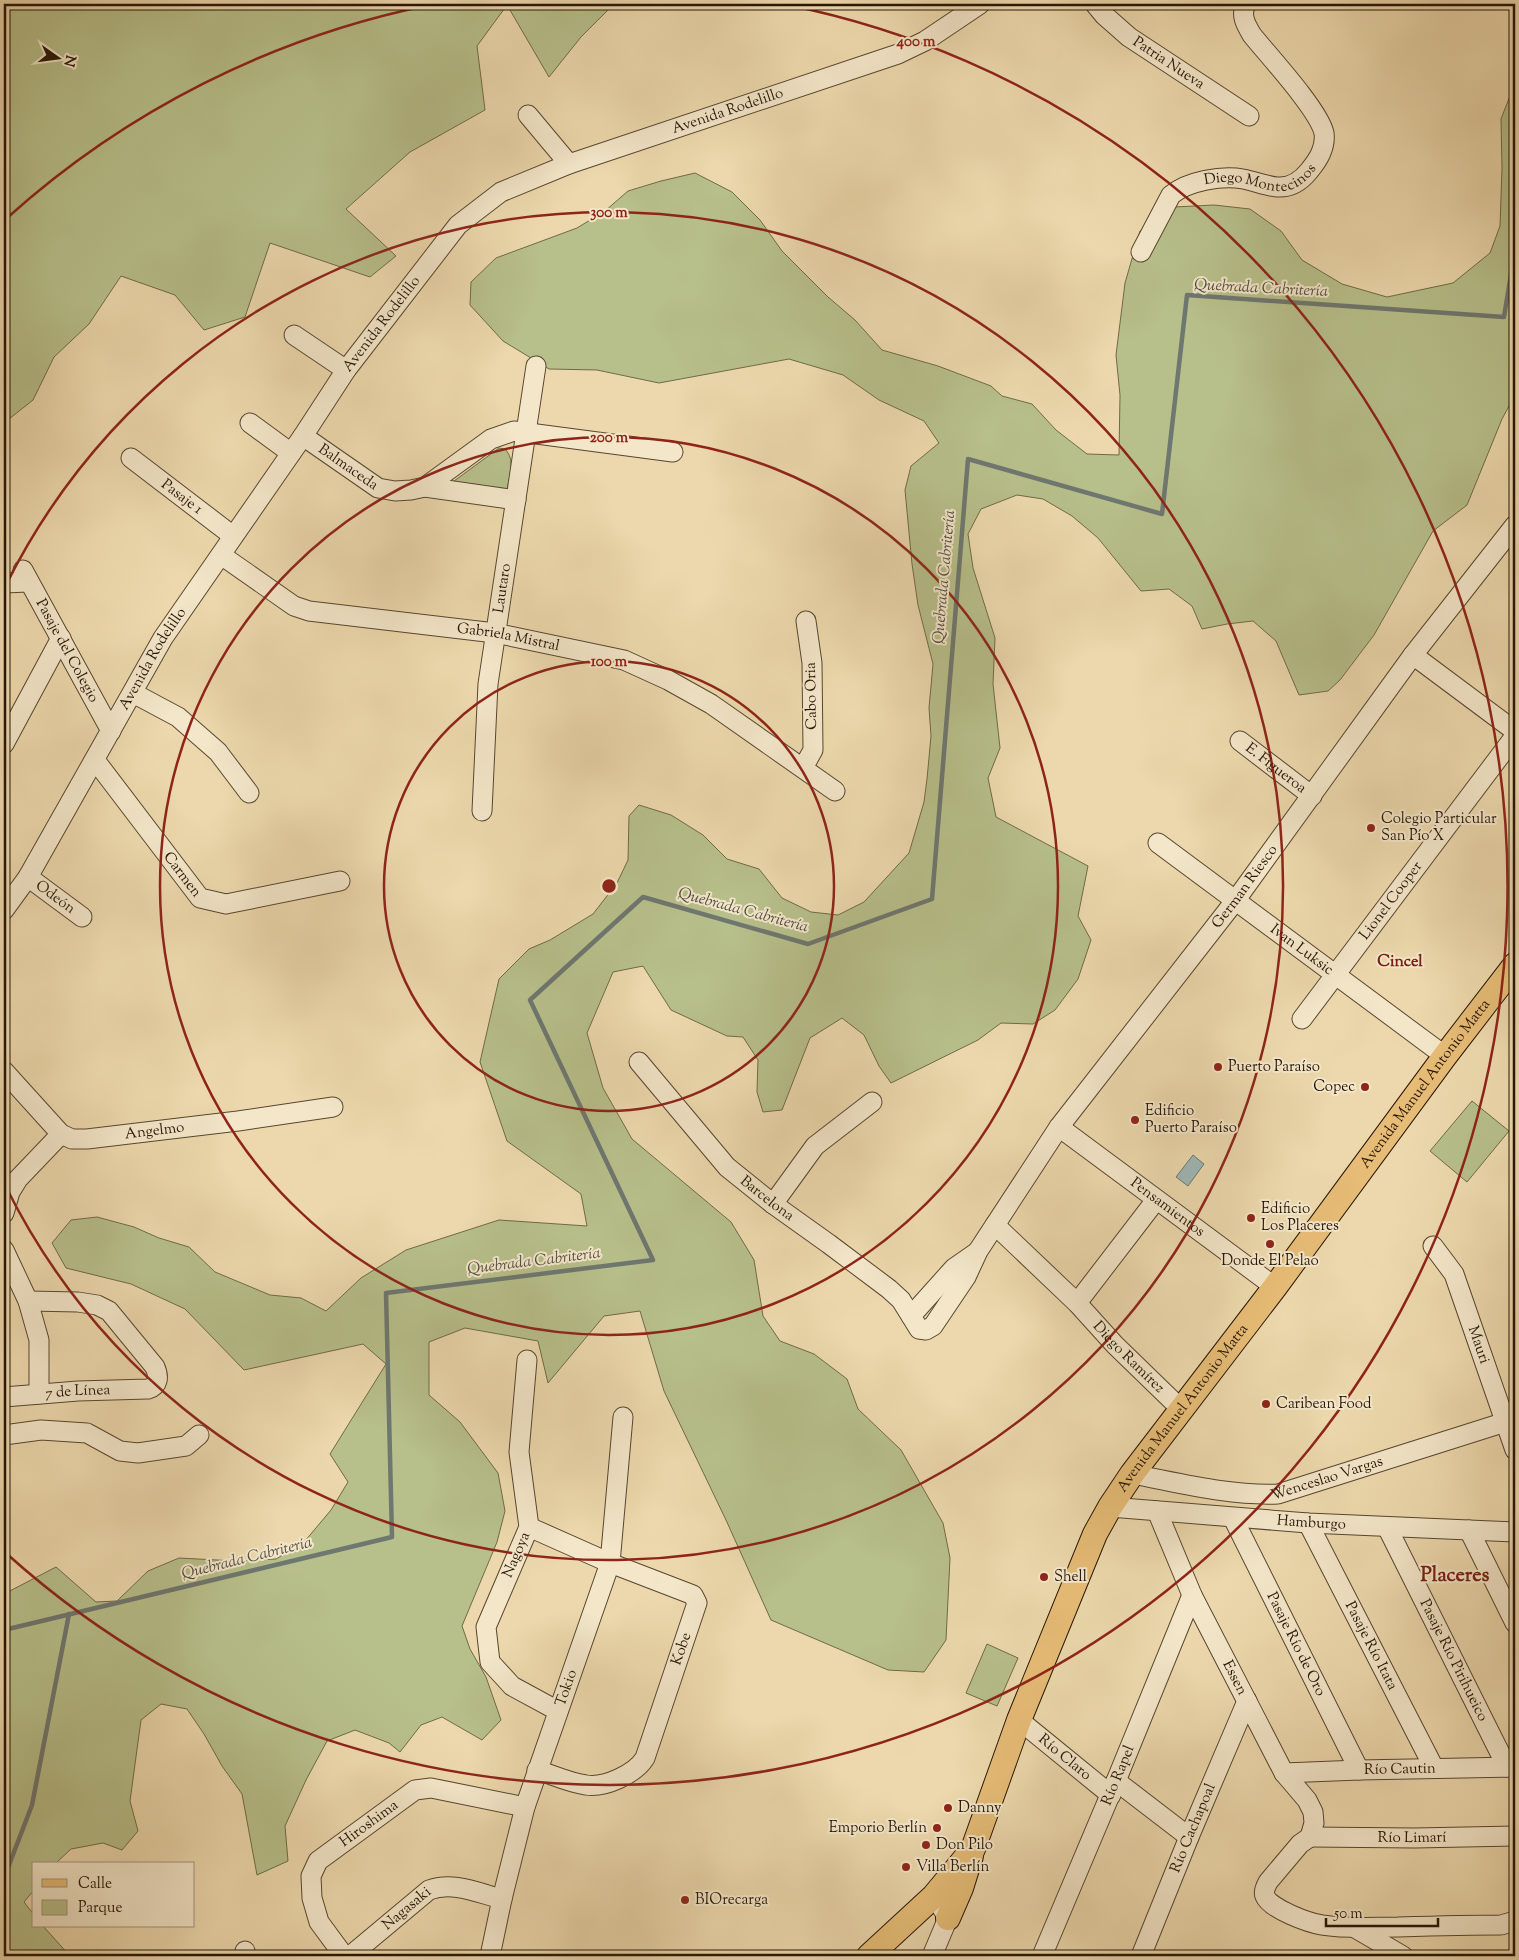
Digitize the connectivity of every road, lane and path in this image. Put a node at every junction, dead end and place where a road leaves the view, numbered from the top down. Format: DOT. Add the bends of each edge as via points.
graph roads {
  1 [pos="976,4"];
  2 [pos="1095,4"];
  3 [pos="1246,4"];
  4 [pos="528,115"];
  5 [pos="1249,116"];
  6 [pos="569,164"];
  7 [pos="1141,252"];
  8 [pos="294,334"];
  9 [pos="536,366"];
  10 [pos="346,370"];
  11 [pos="250,423"];
  12 [pos="526,432"];
  13 [pos="303,436"];
  14 [pos="292,452"];
  15 [pos="673,452"];
  16 [pos="131,458"];
  17 [pos="425,487"];
  18 [pos="516,500"];
  19 [pos="1515,524"];
  20 [pos="233,536"];
  21 [pos="220,555"];
  22 [pos="4,583"];
  23 [pos="806,621"];
  24 [pos="495,633"];
  25 [pos="61,638"];
  26 [pos="1413,655"];
  27 [pos="133,693"];
  28 [pos="111,731"];
  29 [pos="1515,731"];
  30 [pos="1515,736"];
  31 [pos="1240,740"];
  32 [pos="4,744"];
  33 [pos="94,760"];
  34 [pos="803,768"];
  35 [pos="835,791"];
  36 [pos="249,793"];
  37 [pos="1312,796"];
  38 [pos="482,811"];
  39 [pos="1158,843"];
  40 [pos="28,877"];
  41 [pos="340,881"];
  42 [pos="1235,901"];
  43 [pos="4,910"];
  44 [pos="82,917"];
  45 [pos="1515,965"];
  46 [pos="1336,974"];
  47 [pos="1302,1018"];
  48 [pos="1445,1056"];
  49 [pos="639,1062"];
  50 [pos="4,1071"];
  51 [pos="872,1102"];
  52 [pos="334,1107"];
  53 [pos="1059,1127"];
  54 [pos="61,1134"];
  55 [pos="1156,1200"];
  56 [pos="773,1204"];
  57 [pos="4,1212"];
  58 [pos="995,1225"];
  59 [pos="1433,1246"];
  60 [pos="4,1250"];
  61 [pos="1275,1287"];
  62 [pos="28,1301"];
  63 [pos="1077,1302"];
  64 [pos="911,1316"];
  65 [pos="526,1360"];
  66 [pos="39,1394"];
  67 [pos="4,1397"];
  68 [pos="1182,1410"];
  69 [pos="623,1417"];
  70 [pos="1510,1421"];
  71 [pos="199,1435"];
  72 [pos="4,1436"];
  73 [pos="1515,1450"];
  74 [pos="1132,1474"];
  75 [pos="1110,1507"];
  76 [pos="1157,1511"];
  77 [pos="1233,1518"];
  78 [pos="1308,1523"];
  79 [pos="529,1527"];
  80 [pos="1387,1527"];
  81 [pos="1469,1530"];
  82 [pos="1515,1532"];
  83 [pos="610,1564"];
  84 [pos="1192,1595"];
  85 [pos="1515,1622"];
  86 [pos="1247,1701"];
  87 [pos="558,1711"];
  88 [pos="1019,1720"];
  89 [pos="1511,1767"];
  90 [pos="1434,1768"];
  91 [pos="537,1770"];
  92 [pos="1358,1770"];
  93 [pos="1284,1774"];
  94 [pos="1114,1788"];
  95 [pos="525,1807"];
  96 [pos="1515,1836"];
  97 [pos="1189,1837"];
  98 [pos="1310,1837"];
  99 [pos="972,1849"];
  100 [pos="934,1896"];
  101 [pos="502,1899"];
  102 [pos="948,1918"];
  103 [pos="1515,1921"];
  104 [pos="1354,1928"];
  105 [pos="878,1953"];
  106 [pos="344,1956"];
  107 [pos="350,1956"];
  108 [pos="490,1956"];
  109 [pos="932,1956"];
  110 [pos="1042,1956"];
  111 [pos="1140,1956"];
  112 [pos="1403,1956"];
  1 -- 6 [label="street, Avenida Rodelillo" via="925,41 898,54"];
  2 -- 5 [label="street, Patria Nueva" via="1129,37"];
  3 -- 7 [label="street, Diego Montecinos" via="1242,10 1244,22 1252,35 1317,116 1324,134 1320,157 1302,180 1289,186 1276,187 1226,178 1178,189 1171,194"];
  4 -- 6 [label="street"];
  6 -- 10 [label="street, Avenida Rodelillo" via="501,192 458,225"];
  8 -- 10 [label="street"];
  9 -- 12 [label="street, Lautaro"];
  10 -- 13 [label="street, Avenida Rodelillo"];
  11 -- 14 [label="street"];
  12 -- 15 [label="street, Balmaceda"];
  12 -- 17 [label="street, Balmaceda" via="514,431 491,439"];
  12 -- 18 [label="street, Lautaro"];
  13 -- 14 [label="street, Avenida Rodelillo"];
  13 -- 17 [label="street, Balmaceda" via="378,488 395,491"];
  14 -- 20 [label="street, Avenida Rodelillo"];
  16 -- 20 [label="street, Pasaje 1"];
  17 -- 18 [label="street, Balmaceda"];
  18 -- 24 [label="street, Lautaro"];
  19 -- 26 [label="street, German Riesco"];
  20 -- 21 [label="street, Avenida Rodelillo"];
  21 -- 24 [label="street, Gabriela Mistral" via="294,606 309,611"];
  21 -- 27 [label="street, Avenida Rodelillo" via="163,638"];
  22 -- 25 [label="street, Pasaje del Colegio" via="26,576"];
  23 -- 34 [label="street, Cabo Oria" via="812,663 813,750"];
  24 -- 34 [label="street, Gabriela Mistral" via="624,660 711,704"];
  24 -- 38 [label="street, Lautaro" via="486,702"];
  25 -- 28 [label="street, Pasaje del Colegio"];
  25 -- 32 [label="street"];
  26 -- 29 [label="street"];
  26 -- 37 [label="street, German Riesco"];
  27 -- 28 [label="street, Avenida Rodelillo"];
  27 -- 36 [label="street" via="178,717 198,734 218,752"];
  28 -- 33 [label="street, Avenida Rodelillo"];
  30 -- 46 [label="street, Lionel Cooper"];
  31 -- 37 [label="street, E. Figueroa"];
  33 -- 40 [label="street, Avenida Rodelillo"];
  33 -- 41 [label="street, Carmen" via="200,898 226,904"];
  34 -- 35 [label="street, Gabriela Mistral"];
  37 -- 42 [label="street, German Riesco"];
  39 -- 42 [label="street, Ivan Luksic"];
  40 -- 43 [label="street, Avenida Rodelillo"];
  40 -- 44 [label="street, Odeón"];
  42 -- 46 [label="street, Ivan Luksic"];
  42 -- 53 [label="street, German Riesco"];
  45 -- 48 [label="main road, Avenida Manuel Antonio Matta"];
  46 -- 47 [label="street, Lionel Cooper"];
  46 -- 48 [label="street, Ivan Luksic"];
  48 -- 61 [label="main road, Avenida Manuel Antonio Matta"];
  49 -- 56 [label="street, Barcelona" via="727,1167"];
  50 -- 54 [label="street"];
  51 -- 56 [label="street" via="815,1146"];
  52 -- 54 [label="street, Angelmo" via="88,1139 72,1139"];
  53 -- 55 [label="street, Pensamientos"];
  53 -- 58 [label="street, German Riesco"];
  54 -- 57 [label="street" via="18,1179"];
  55 -- 61 [label="street, Pensamientos"];
  55 -- 63 [label="street"];
  56 -- 64 [label="street, Barcelona" via="889,1288"];
  58 -- 63 [label="street, Diego Ramírez"];
  58 -- 64 [label="street, German Riesco" via="933,1326 919,1329"];
  59 -- 70 [label="street, Mauri" via="1454,1274"];
  60 -- 62 [label="street"];
  61 -- 68 [label="main road, Avenida Manuel Antonio Matta"];
  62 -- 66 [label="street" via="39,1340"];
  62 -- 66 [label="street, 7 de Línea" via="78,1302 109,1311 159,1375 152,1388"];
  63 -- 68 [label="street, Diego Ramírez" via="1115,1345"];
  65 -- 79 [label="street, Nagoya" via="518,1452"];
  66 -- 67 [label="street, 7 de Línea"];
  68 -- 74 [label="main road, Avenida Manuel Antonio Matta"];
  69 -- 83 [label="street, Tokio"];
  70 -- 73 [label="street, Mauri"];
  70 -- 74 [label="street, Wenceslao Vargas" via="1278,1494 1222,1491"];
  71 -- 72 [label="street" via="186,1446 138,1453 120,1451 87,1433 41,1430"];
  74 -- 75 [label="main road, Avenida Manuel Antonio Matta"];
  75 -- 76 [label="street, Hamburgo"];
  75 -- 88 [label="main road, Avenida Manuel Antonio Matta" via="1095,1534"];
  76 -- 77 [label="street, Hamburgo"];
  76 -- 84 [label="street, Essen"];
  77 -- 78 [label="street, Hamburgo"];
  77 -- 92 [label="street, Pasaje Río de Oro"];
  78 -- 80 [label="street, Hamburgo"];
  78 -- 90 [label="street, Pasaje Río Itata"];
  79 -- 83 [label="street, Kobe"];
  79 -- 87 [label="street, Nagoya" via="486,1627 490,1662 512,1686"];
  80 -- 81 [label="street, Hamburgo"];
  80 -- 89 [label="street, Pasaje Río Pirihueico"];
  81 -- 82 [label="street, Hamburgo"];
  81 -- 85 [label="street"];
  83 -- 87 [label="street, Tokio"];
  83 -- 91 [label="street, Kobe" via="688,1593 696,1600 645,1758 635,1770 595,1785 584,1785"];
  84 -- 86 [label="street, Essen"];
  84 -- 94 [label="street, Río Rapel"];
  86 -- 93 [label="street, Essen"];
  86 -- 97 [label="street, Río Cachapoal"];
  87 -- 91 [label="street, Tokio"];
  88 -- 94 [label="street, Río Claro"];
  88 -- 99 [label="main road, Avenida Manuel Antonio Matta"];
  89 -- 90 [label="street, Río Cautin"];
  90 -- 92 [label="street, Río Cautin"];
  91 -- 95 [label="street, Tokio"];
  92 -- 93 [label="street, Río Cautin"];
  93 -- 98 [label="street, Essen" via="1307,1800 1313,1812"];
  94 -- 97 [label="street, Río Claro"];
  94 -- 110 [label="street, Río Rapel"];
  95 -- 101 [label="street, Tokio"];
  95 -- 106 [label="street, Hiroshima" via="431,1788 415,1790 318,1861 311,1876 312,1898 319,1922"];
  96 -- 98 [label="street, Río Limarí"];
  97 -- 111 [label="street, Río Cachapoal"];
  98 -- 104 [label="street" via="1300,1844 1268,1882 1265,1896 1298,1918 1320,1925"];
  99 -- 100 [label="main road, Avenida Manuel Antonio Matta"];
  99 -- 102 [label="main road"];
  100 -- 102 [label="street"];
  100 -- 105 [label="main road, Avenida Manuel Antonio Matta"];
  101 -- 107 [label="street, Nagasaki" via="452,1886 429,1890"];
  101 -- 108 [label="street, Tokio"];
  102 -- 109 [label="street"];
  103 -- 104 [label="street" via="1501,1925"];
  104 -- 112 [label="street"];
}
